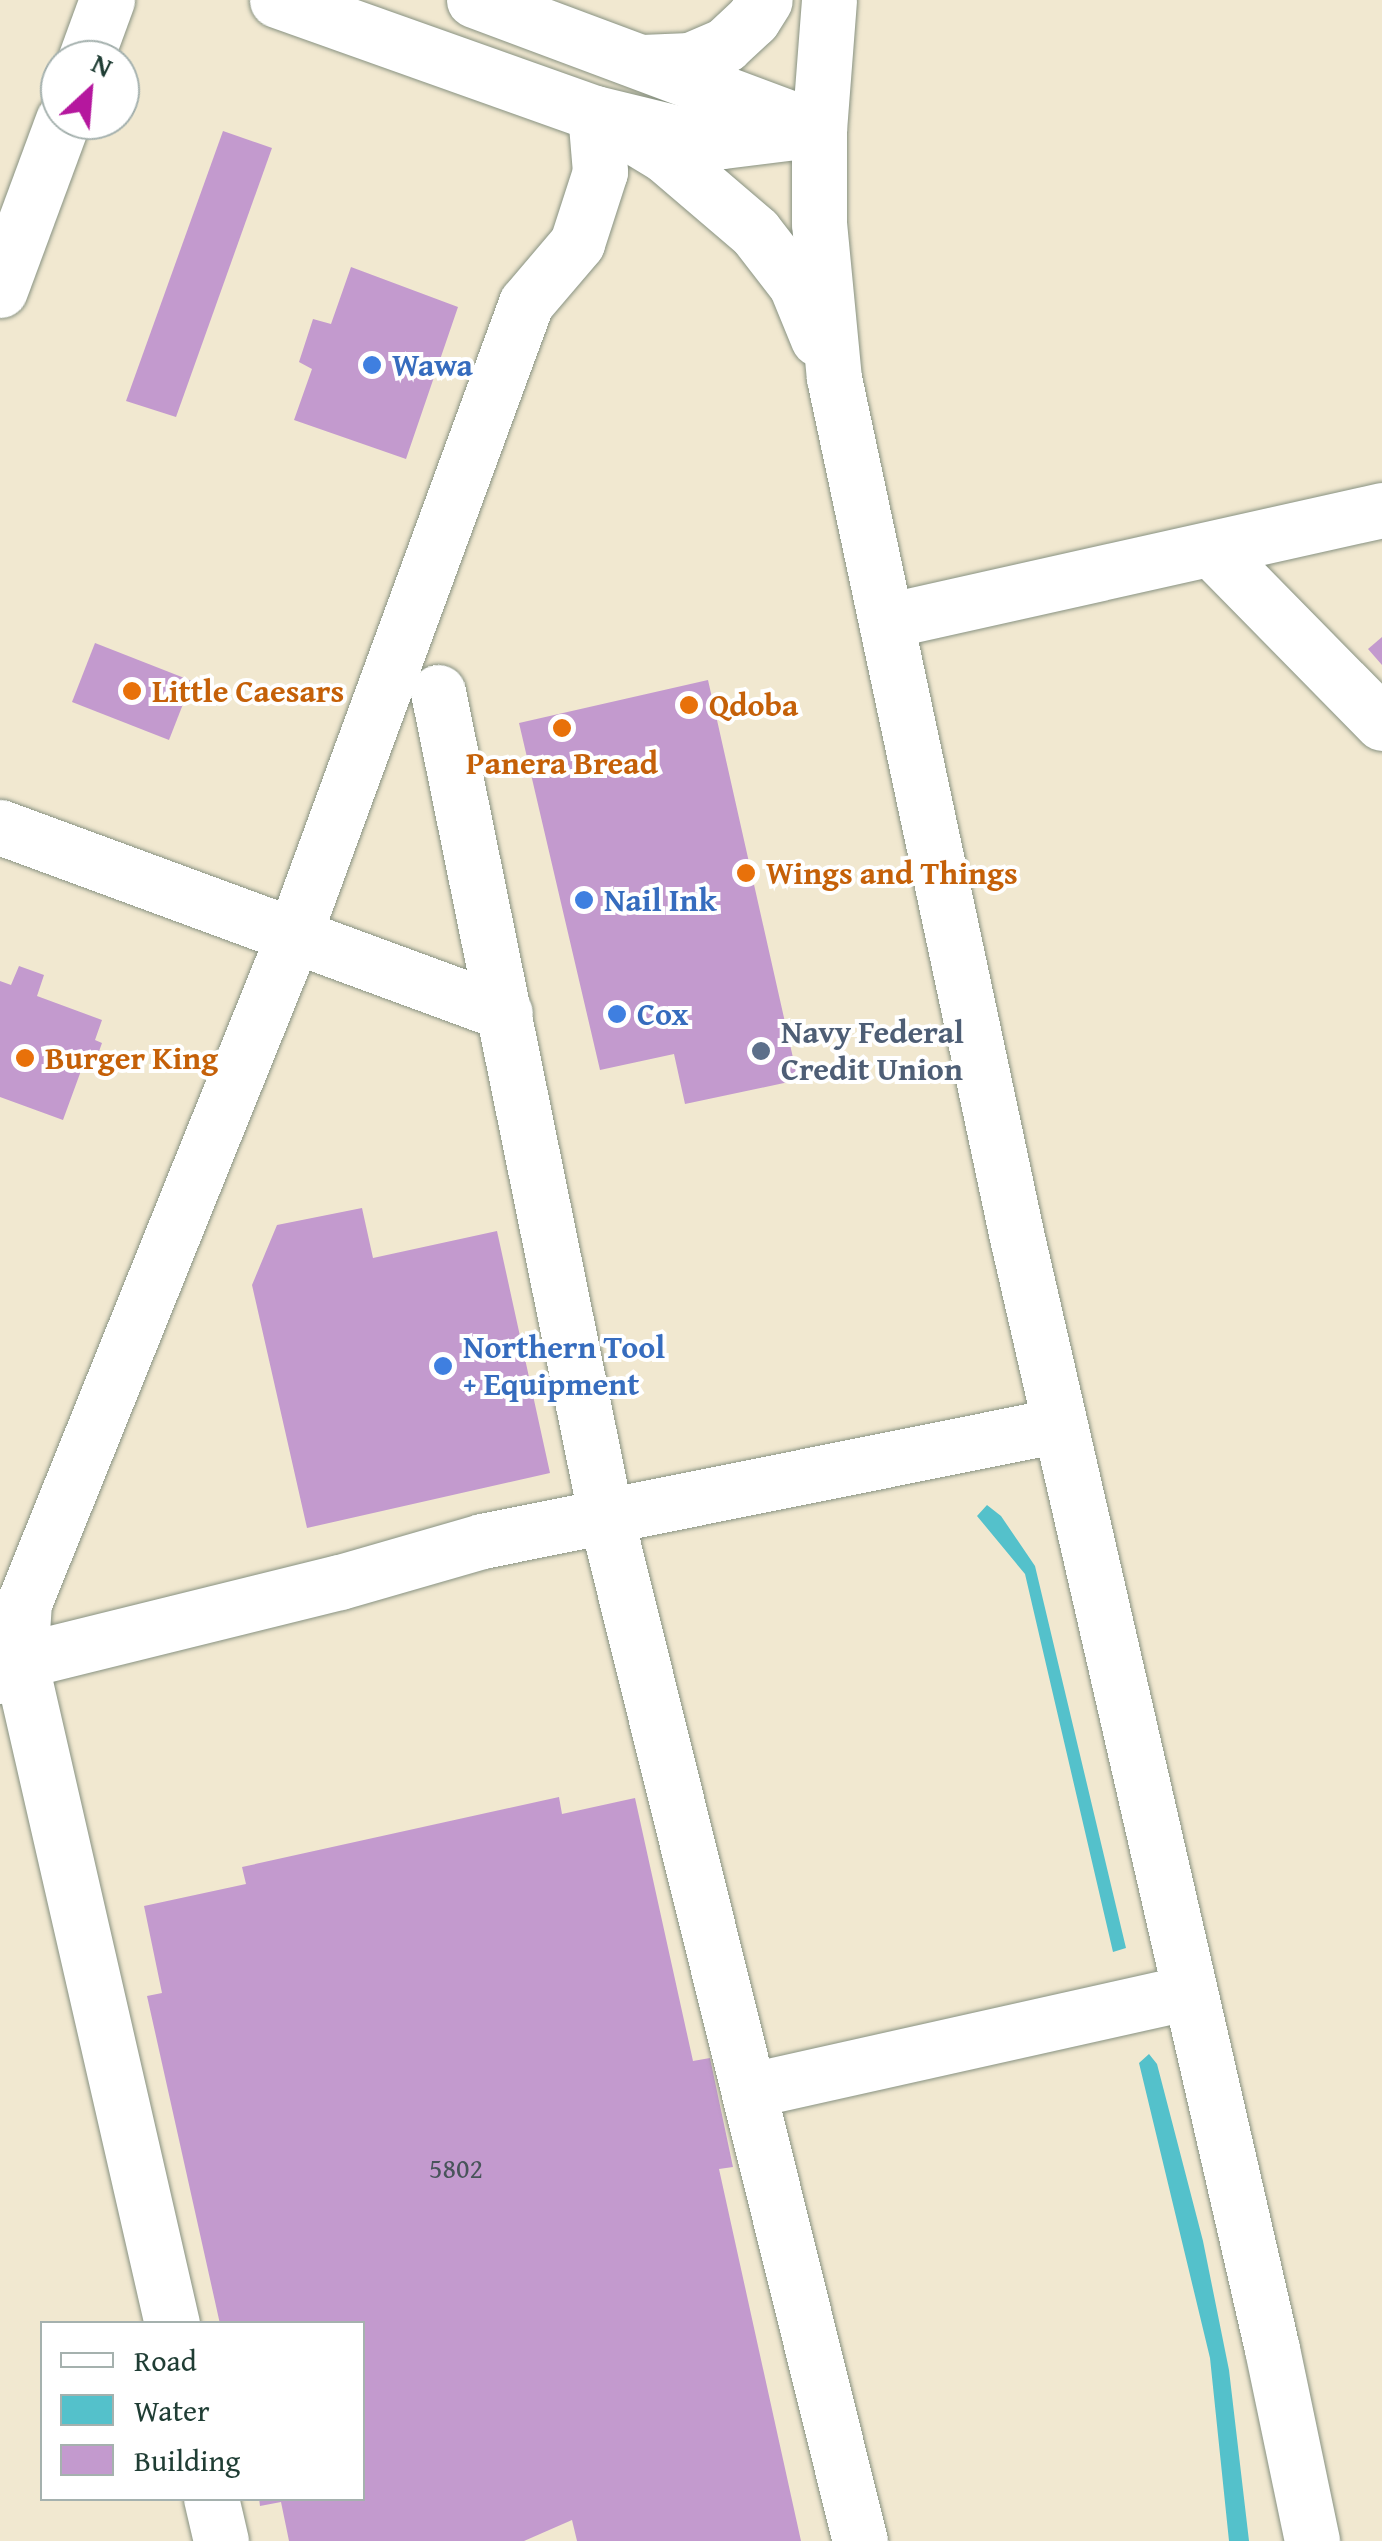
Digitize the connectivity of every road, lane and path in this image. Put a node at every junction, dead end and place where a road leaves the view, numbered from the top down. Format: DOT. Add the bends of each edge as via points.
graph roads {
  1 [pos="108,0"];
  2 [pos="276,0"];
  3 [pos="474,0"];
  4 [pos="765,0"];
  5 [pos="829,0"];
  6 [pos="93,40"];
  7 [pos="637,62"];
  8 [pos="595,113"];
  9 [pos="819,129"];
  10 [pos="56,140"];
  11 [pos="0,290"];
  12 [pos="834,378"];
  13 [pos="1382,510"];
  14 [pos="1213,552"];
  15 [pos="886,621"];
  16 [pos="438,692"];
  17 [pos="1382,722"];
  18 [pos="0,827"];
  19 [pos="292,937"];
  20 [pos="505,1013"];
  21 [pos="1059,1425"];
  22 [pos="605,1513"];
  23 [pos="7,1664"];
  24 [pos="1189,1992"];
  25 [pos="751,2090"];
  26 [pos="171,2321"];
  27 [pos="212,2501"];
  28 [pos="220,2541"];
  29 [pos="860,2541"];
  30 [pos="1312,2541"];
  1 -- 6 [label="main road"];
  2 -- 8 [label="main road"];
  3 -- 7 [label="main road"];
  4 -- 7 [label="main road" via="725,46 690,60"];
  5 -- 9 [label="main road"];
  7 -- 9 [label="main road"];
  8 -- 9 [label="main road" via="723,141"];
  8 -- 12 [label="main road" via="666,156 755,232 796,285"];
  8 -- 19 [label="main road" via="600,172 577,243 526,302"];
  9 -- 12 [label="main road" via="819,224"];
  10 -- 11 [label="main road"];
  12 -- 15 [label="main road"];
  13 -- 14 [label="main road"];
  14 -- 15 [label="main road"];
  14 -- 17 [label="main road"];
  15 -- 21 [label="main road"];
  16 -- 20 [label="main road"];
  18 -- 19 [label="main road"];
  19 -- 20 [label="main road"];
  19 -- 23 [label="main road" via="24,1603"];
  20 -- 22 [label="main road"];
  21 -- 22 [label="main road"];
  21 -- 24 [label="main road"];
  22 -- 23 [label="main road"];
  22 -- 25 [label="main road"];
  23 -- 26 [label="main road"];
  24 -- 25 [label="main road"];
  24 -- 30 [label="main road"];
  25 -- 29 [label="main road"];
  27 -- 28 [label="main road"];
}
